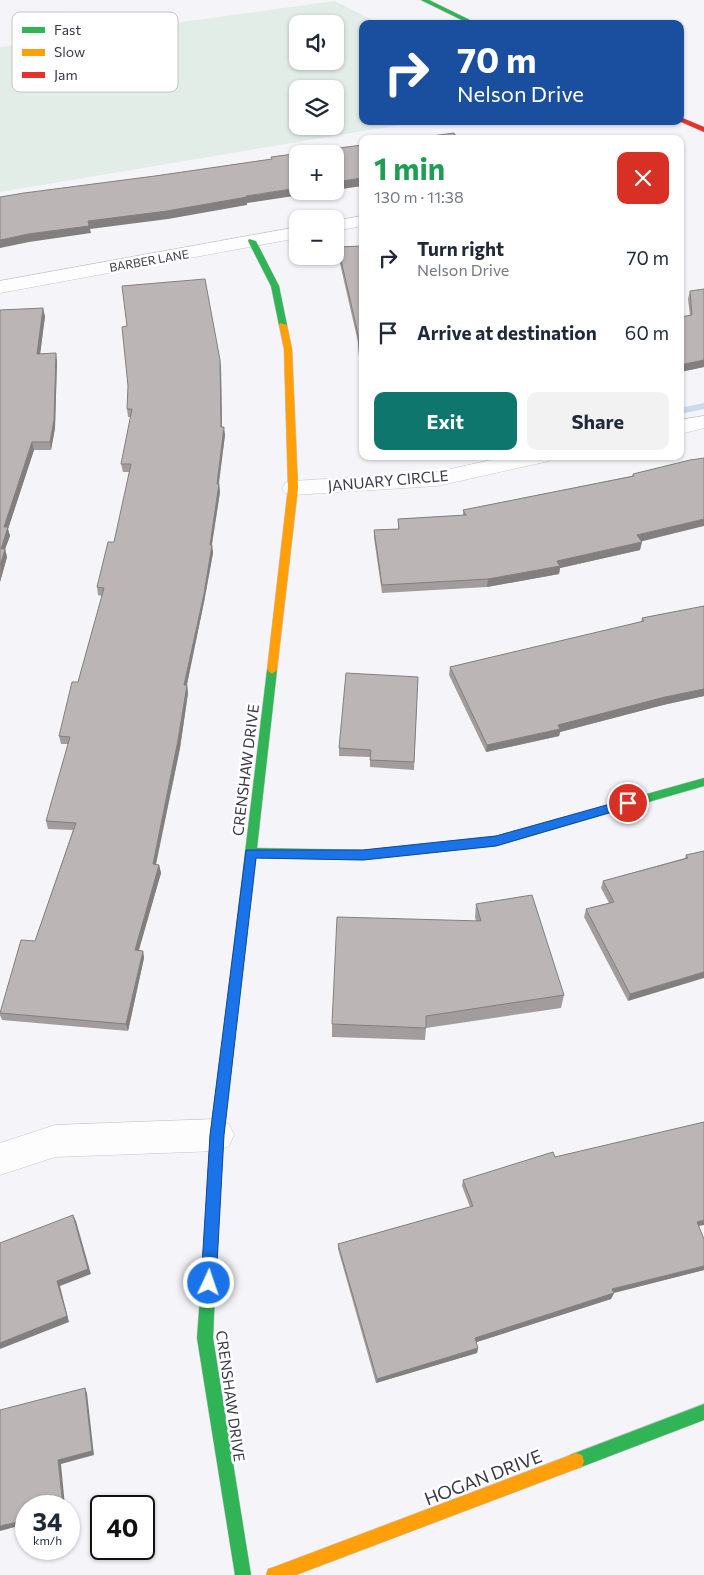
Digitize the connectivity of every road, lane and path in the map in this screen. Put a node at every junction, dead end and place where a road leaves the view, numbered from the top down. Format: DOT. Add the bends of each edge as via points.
graph roads {
  1 [pos="424,0"];
  2 [pos="466,20"];
  3 [pos="684,121"];
  4 [pos="704,130"];
  5 [pos="359,221"];
  6 [pos="344,224"];
  7 [pos="289,234"];
  8 [pos="252,241"];
  9 [pos="0,287"];
  10 [pos="704,422"];
  11 [pos="684,426"];
  12 [pos="523,460"];
  13 [pos="293,488"];
  14 [pos="704,782"];
  15 [pos="250,853"];
  16 [pos="217,1135"];
  17 [pos="0,1159"];
  18 [pos="704,1412"];
  19 [pos="243,1575"];
  20 [pos="274,1575"];
  1 -- 2 [label="street"];
  3 -- 4 [label="street"];
  5 -- 6 [label="street"];
  7 -- 8 [label="street, BARBER LANE"];
  8 -- 9 [label="street, BARBER LANE"];
  8 -- 13 [label="street, CRENSHAW DRIVE" via="275,286 288,349"];
  10 -- 11 [label="street"];
  12 -- 13 [label="street, JANUARY CIRCLE" via="437,478"];
  13 -- 15 [label="street, CRENSHAW DRIVE"];
  14 -- 15 [label="street" via="496,841 363,855"];
  15 -- 16 [label="street, CRENSHAW DRIVE"];
  16 -- 17 [label="street" via="55,1141"];
  16 -- 19 [label="street, CRENSHAW DRIVE" via="206,1338"];
  18 -- 20 [label="street, HOGAN DRIVE"];
}
